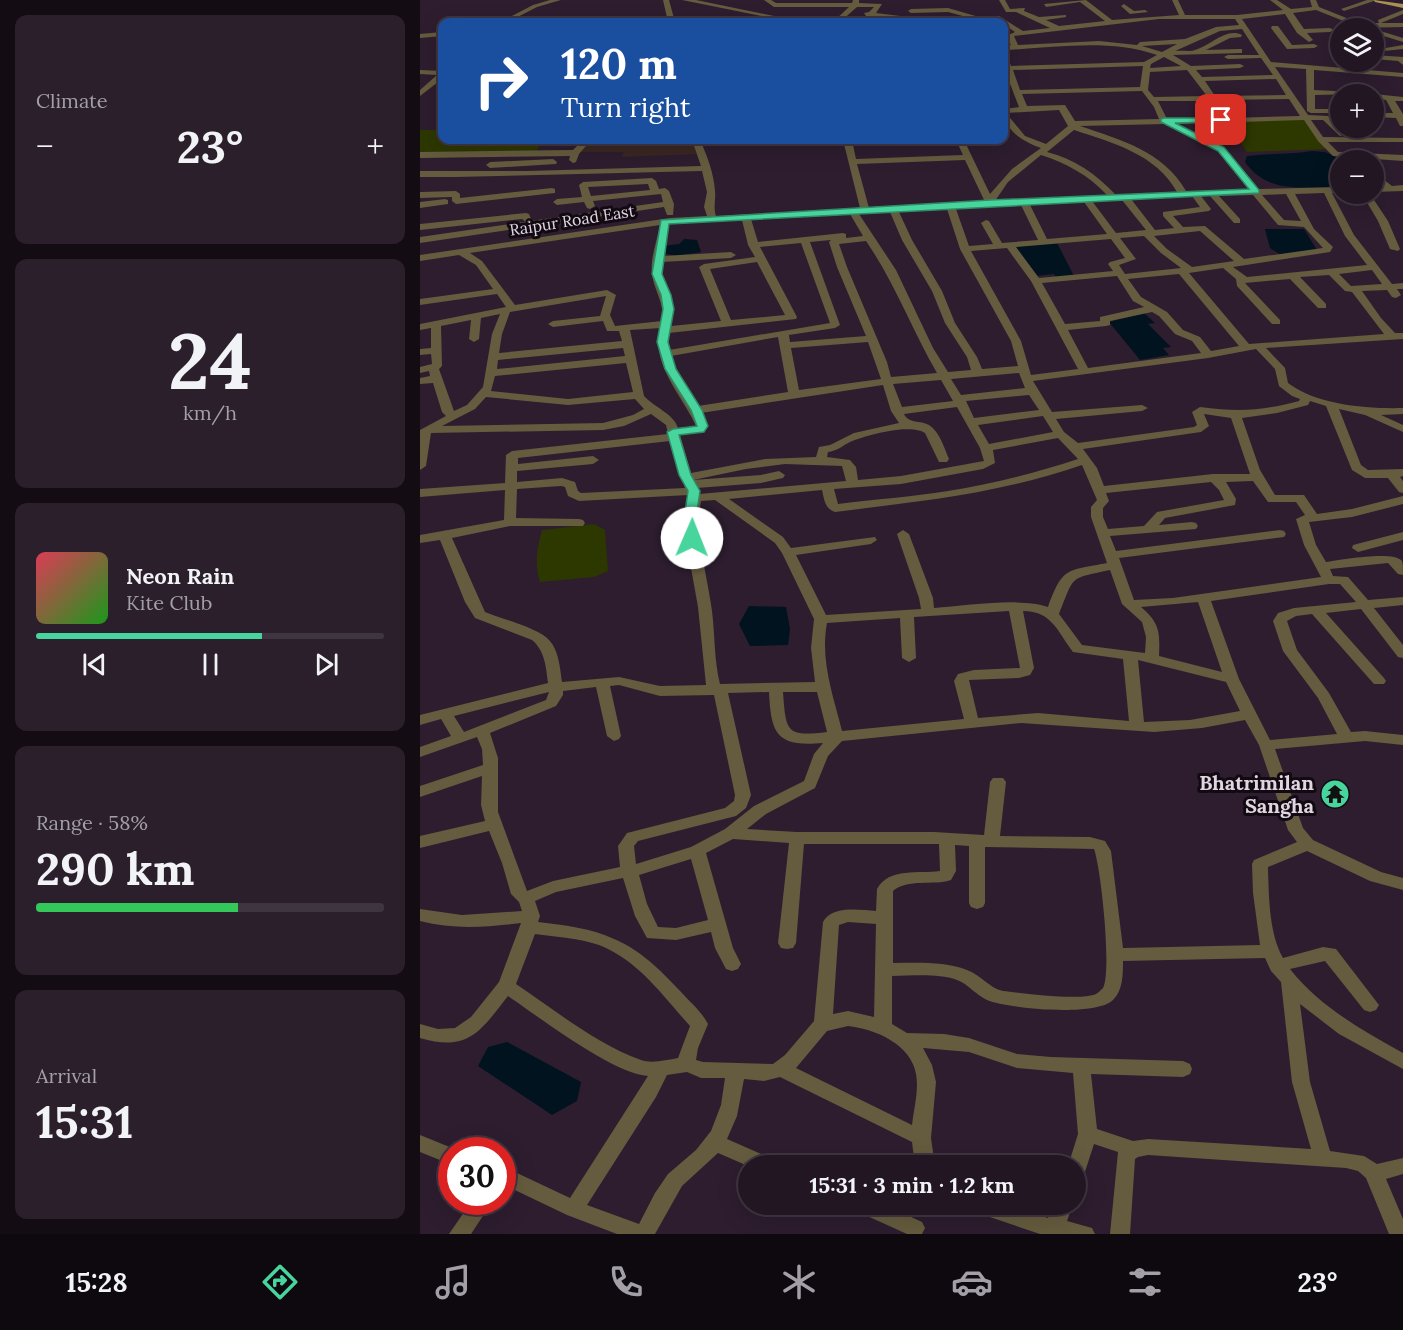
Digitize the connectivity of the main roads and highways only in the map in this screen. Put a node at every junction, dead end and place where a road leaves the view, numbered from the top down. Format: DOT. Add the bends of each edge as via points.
graph roads {
  1 [pos="1376,0"];
  2 [pos="1403,6"];
  1 -- 2 [label="main road"];
}
